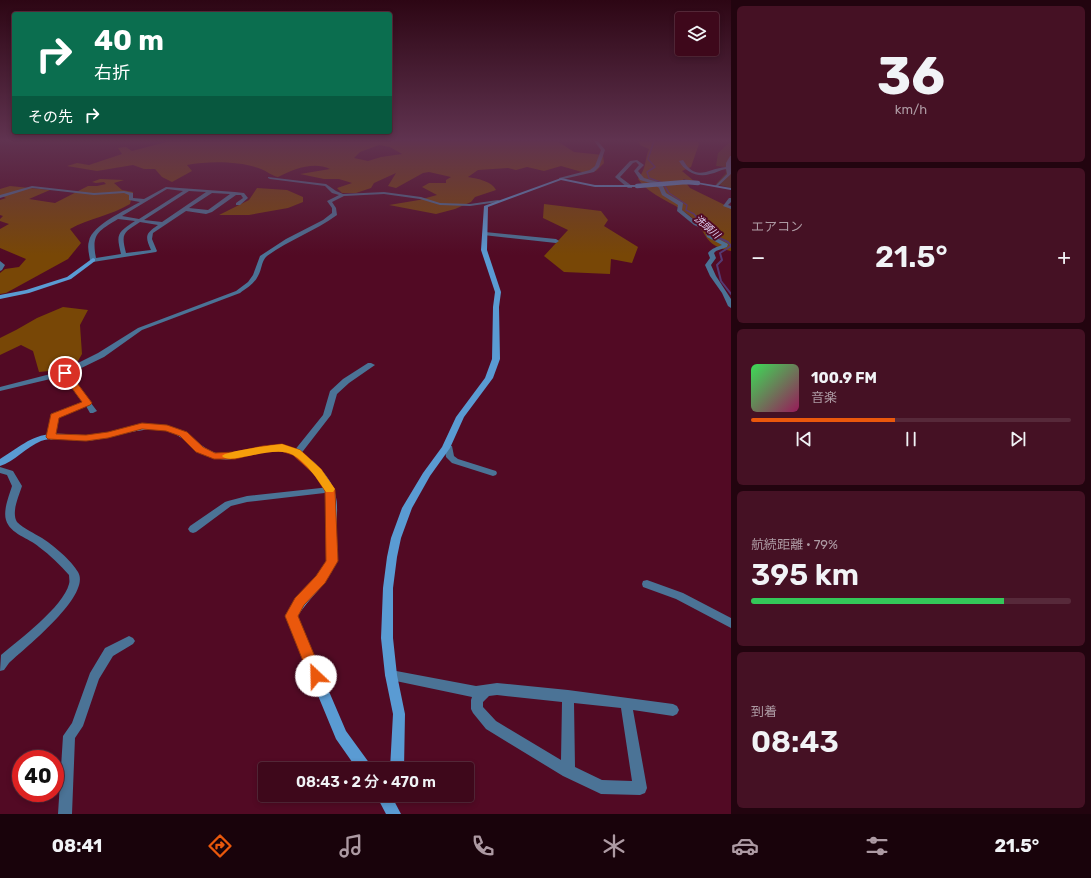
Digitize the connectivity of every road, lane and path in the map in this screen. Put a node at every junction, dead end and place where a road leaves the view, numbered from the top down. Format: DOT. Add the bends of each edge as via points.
graph roads {
  1 [pos="278,179"];
  2 [pos="561,179"];
  3 [pos="620,179"];
  4 [pos="642,179"];
  5 [pos="724,179"];
  6 [pos="717,186"];
  7 [pos="630,187"];
  8 [pos="731,189"];
  9 [pos="189,190"];
  10 [pos="211,191"];
  11 [pos="234,193"];
  12 [pos="343,195"];
  13 [pos="0,197"];
  14 [pos="731,199"];
  15 [pos="144,201"];
  16 [pos="498,201"];
  17 [pos="238,204"];
  18 [pos="731,208"];
  19 [pos="185,209"];
  20 [pos="116,217"];
  21 [pos="139,221"];
  22 [pos="162,224"];
  23 [pos="485,234"];
  24 [pos="556,241"];
  25 [pos="124,255"];
  26 [pos="92,260"];
  27 [pos="0,263"];
  28 [pos="0,268"];
  29 [pos="0,297"];
  30 [pos="731,306"];
  31 [pos="371,365"];
  32 [pos="65,373"];
  33 [pos="0,389"];
  34 [pos="87,403"];
  35 [pos="93,411"];
  36 [pos="51,437"];
  37 [pos="446,448"];
  38 [pos="297,453"];
  39 [pos="0,462"];
  40 [pos="0,470"];
  41 [pos="492,473"];
  42 [pos="330,490"];
  43 [pos="193,528"];
  44 [pos="647,584"];
  45 [pos="731,623"];
  46 [pos="129,641"];
  47 [pos="0,666"];
  48 [pos="391,675"];
  49 [pos="485,691"];
  50 [pos="568,696"];
  51 [pos="626,703"];
  52 [pos="672,710"];
  53 [pos="360,762"];
  54 [pos="397,762"];
  55 [pos="568,771"];
  56 [pos="387,802"];
  57 [pos="65,814"];
  58 [pos="394,814"];
  1 -- 12 [label="street" via="326,185"];
  2 -- 7 [label="street" via="595,186"];
  2 -- 16 [label="street"];
  3 -- 7 [label="street"];
  4 -- 30 [label="street" via="661,186 664,194 681,204 679,210 706,229 709,236 725,244 714,250 713,258 708,265"];
  5 -- 6 [label="street"];
  6 -- 7 [label="street, bridge" via="686,182"];
  6 -- 8 [label="street"];
  9 -- 10 [label="street"];
  9 -- 15 [label="street" via="166,188"];
  9 -- 21 [label="street"];
  10 -- 11 [label="street"];
  10 -- 19 [label="street"];
  11 -- 17 [label="street" via="242,194 246,198"];
  11 -- 19 [label="street" via="210,211"];
  12 -- 16 [label="street" via="390,194 422,198 435,204 446,205"];
  12 -- 32 [label="street" via="329,200 336,212 331,217 292,237 262,257 256,275 245,288 133,333 92,360"];
  13 -- 15 [label="street" via="32,187 94,194 124,192 131,194 131,199"];
  14 -- 18 [label="street" via="725,206"];
  15 -- 20 [label="street"];
  16 -- 23 [label="street" via="486,206"];
  19 -- 22 [label="street"];
  20 -- 21 [label="street"];
  20 -- 26 [label="street" via="92,236"];
  21 -- 22 [label="street"];
  21 -- 25 [label="street" via="120,235"];
  22 -- 25 [label="street" via="149,236 154,251"];
  23 -- 24 [label="street"];
  23 -- 37 [label="street" via="484,250 498,292 496,359 490,378 460,417"];
  25 -- 26 [label="street"];
  26 -- 29 [label="street" via="69,278 27,292"];
  27 -- 28 [label="street"];
  31 -- 38 [label="street" via="333,393 327,415"];
  32 -- 33 [label="street"];
  32 -- 34 [label="street"];
  34 -- 35 [label="street"];
  34 -- 36 [label="street" via="54,416"];
  36 -- 38 [label="street" via="86,438 142,426 167,428 184,434 199,450 214,456 235,456 263,449 282,448"];
  36 -- 39 [label="street" via="25,445"];
  37 -- 41 [label="street" via="449,448 450,457 455,462"];
  37 -- 48 [label="street" via="426,475 407,508 396,538 388,588 387,638"];
  38 -- 42 [label="street" via="317,472"];
  40 -- 47 [label="street" via="10,474 17,486 10,521 46,546 74,573 75,580 64,602 51,617"];
  42 -- 43 [label="street" via="247,499 228,504"];
  42 -- 53 [label="street" via="332,561 291,616 341,735"];
  44 -- 45 [label="street" via="692,602"];
  46 -- 57 [label="street" via="109,652 94,677 77,726 69,736"];
  48 -- 49 [label="street" via="476,692"];
  48 -- 54 [label="street" via="399,714"];
  49 -- 50 [label="street"];
  49 -- 55 [label="street" via="477,700 477,709 492,725"];
  50 -- 51 [label="street"];
  50 -- 55 [label="street"];
  51 -- 52 [label="street"];
  51 -- 55 [label="street" via="640,788 601,787"];
  56 -- 58 [label="street"];
}
